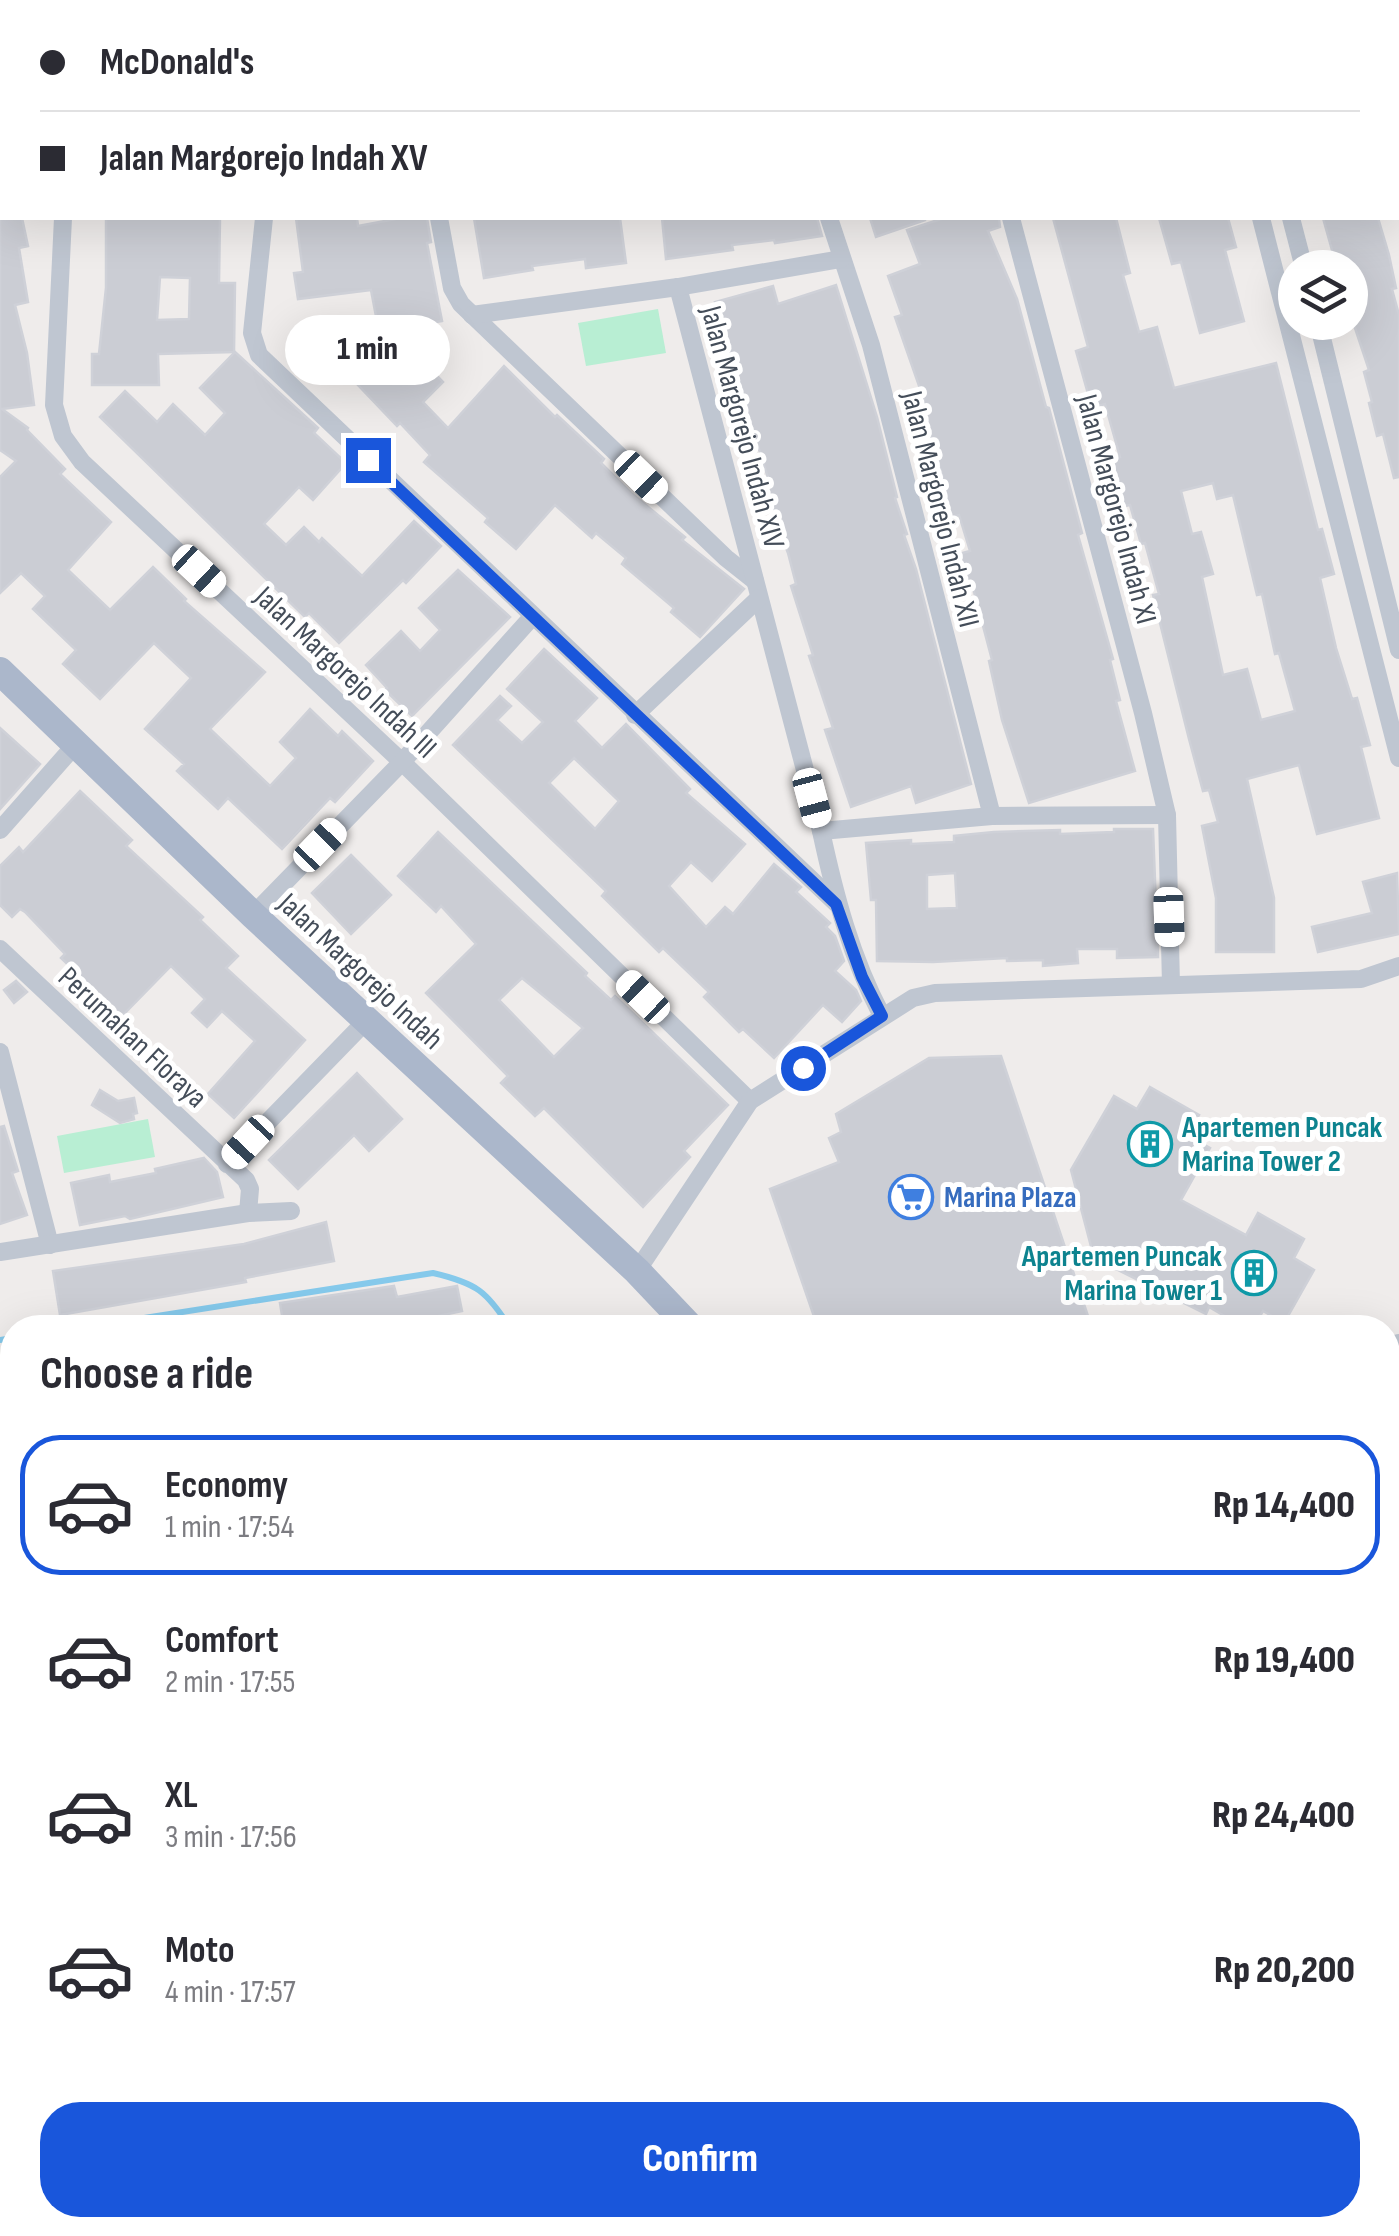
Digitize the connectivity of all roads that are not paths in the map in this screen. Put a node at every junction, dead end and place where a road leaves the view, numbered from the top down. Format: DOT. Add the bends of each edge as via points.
graph roads {
  1 [pos="63,220"];
  2 [pos="264,220"];
  3 [pos="439,220"];
  4 [pos="830,220"];
  5 [pos="1012,220"];
  6 [pos="1261,220"];
  7 [pos="1292,220"];
  8 [pos="1299,250"];
  9 [pos="841,259"];
  10 [pos="678,287"];
  11 [pos="472,314"];
  12 [pos="1322,340"];
  13 [pos="757,590"];
  14 [pos="532,618"];
  15 [pos="1399,650"];
  16 [pos="0,671"];
  17 [pos="636,715"];
  18 [pos="76,744"];
  19 [pos="1399,758"];
  20 [pos="402,762"];
  21 [pos="1166,815"];
  22 [pos="992,816"];
  23 [pos="0,830"];
  24 [pos="821,831"];
  25 [pos="836,904"];
  26 [pos="253,915"];
  27 [pos="0,949"];
  28 [pos="1399,966"];
  29 [pos="1171,985"];
  30 [pos="882,1016"];
  31 [pos="366,1020"];
  32 [pos="0,1052"];
  33 [pos="750,1101"];
  34 [pos="228,1164"];
  35 [pos="292,1211"];
  36 [pos="248,1213"];
  37 [pos="50,1246"];
  38 [pos="0,1252"];
  39 [pos="638,1271"];
  40 [pos="676,1315"];
  1 -- 20 [label="street, Jalan Margorejo Indah III" via="54,404 63,436 82,462"];
  2 -- 14 [label="street" via="252,333 259,355"];
  3 -- 11 [label="street, Jalan Margorejo Indah XIV" via="452,288"];
  4 -- 9 [label="street, Jalan Margorejo Indah XII"];
  5 -- 21 [label="street, Jalan Margorejo Indah XI"];
  6 -- 19 [label="street"];
  7 -- 8 [label="street"];
  9 -- 10 [label="street, Jalan Margorejo Indah XIV"];
  9 -- 22 [label="street, Jalan Margorejo Indah XII" via="870,345"];
  10 -- 11 [label="street, Jalan Margorejo Indah XIV"];
  10 -- 13 [label="street, Jalan Margorejo Indah XIV"];
  11 -- 13 [label="street, Jalan Margorejo Indah XIV"];
  12 -- 15 [label="street"];
  13 -- 17 [label="street"];
  13 -- 24 [label="street, Jalan Margorejo Indah XIV"];
  14 -- 17 [label="street"];
  14 -- 20 [label="street"];
  16 -- 18 [label="main road, Jalan Margorejo Indah"];
  17 -- 25 [label="street"];
  18 -- 23 [label="street"];
  18 -- 26 [label="main road, Jalan Margorejo Indah"];
  20 -- 26 [label="street"];
  20 -- 33 [label="street, Jalan Margorejo Indah III"];
  21 -- 22 [label="street"];
  21 -- 29 [label="street, Jalan Margorejo Indah XI"];
  22 -- 24 [label="street"];
  24 -- 25 [label="street, Jalan Margorejo Indah XIV"];
  25 -- 30 [label="street, Jalan Margorejo Indah XIV"];
  26 -- 31 [label="main road, Jalan Margorejo Indah"];
  27 -- 34 [label="street, Perumahan Floraya"];
  28 -- 29 [label="street" via="1360,979"];
  29 -- 30 [label="street" via="935,993"];
  30 -- 33 [label="street"];
  31 -- 34 [label="street"];
  31 -- 39 [label="main road, Jalan Margorejo Indah"];
  32 -- 37 [label="street"];
  33 -- 39 [label="street"];
  34 -- 36 [label="street, Perumahan Floraya" via="248,1184"];
  35 -- 36 [label="street"];
  36 -- 37 [label="street"];
  37 -- 38 [label="street"];
  39 -- 40 [label="main road, Jalan Margorejo Indah"];
}
